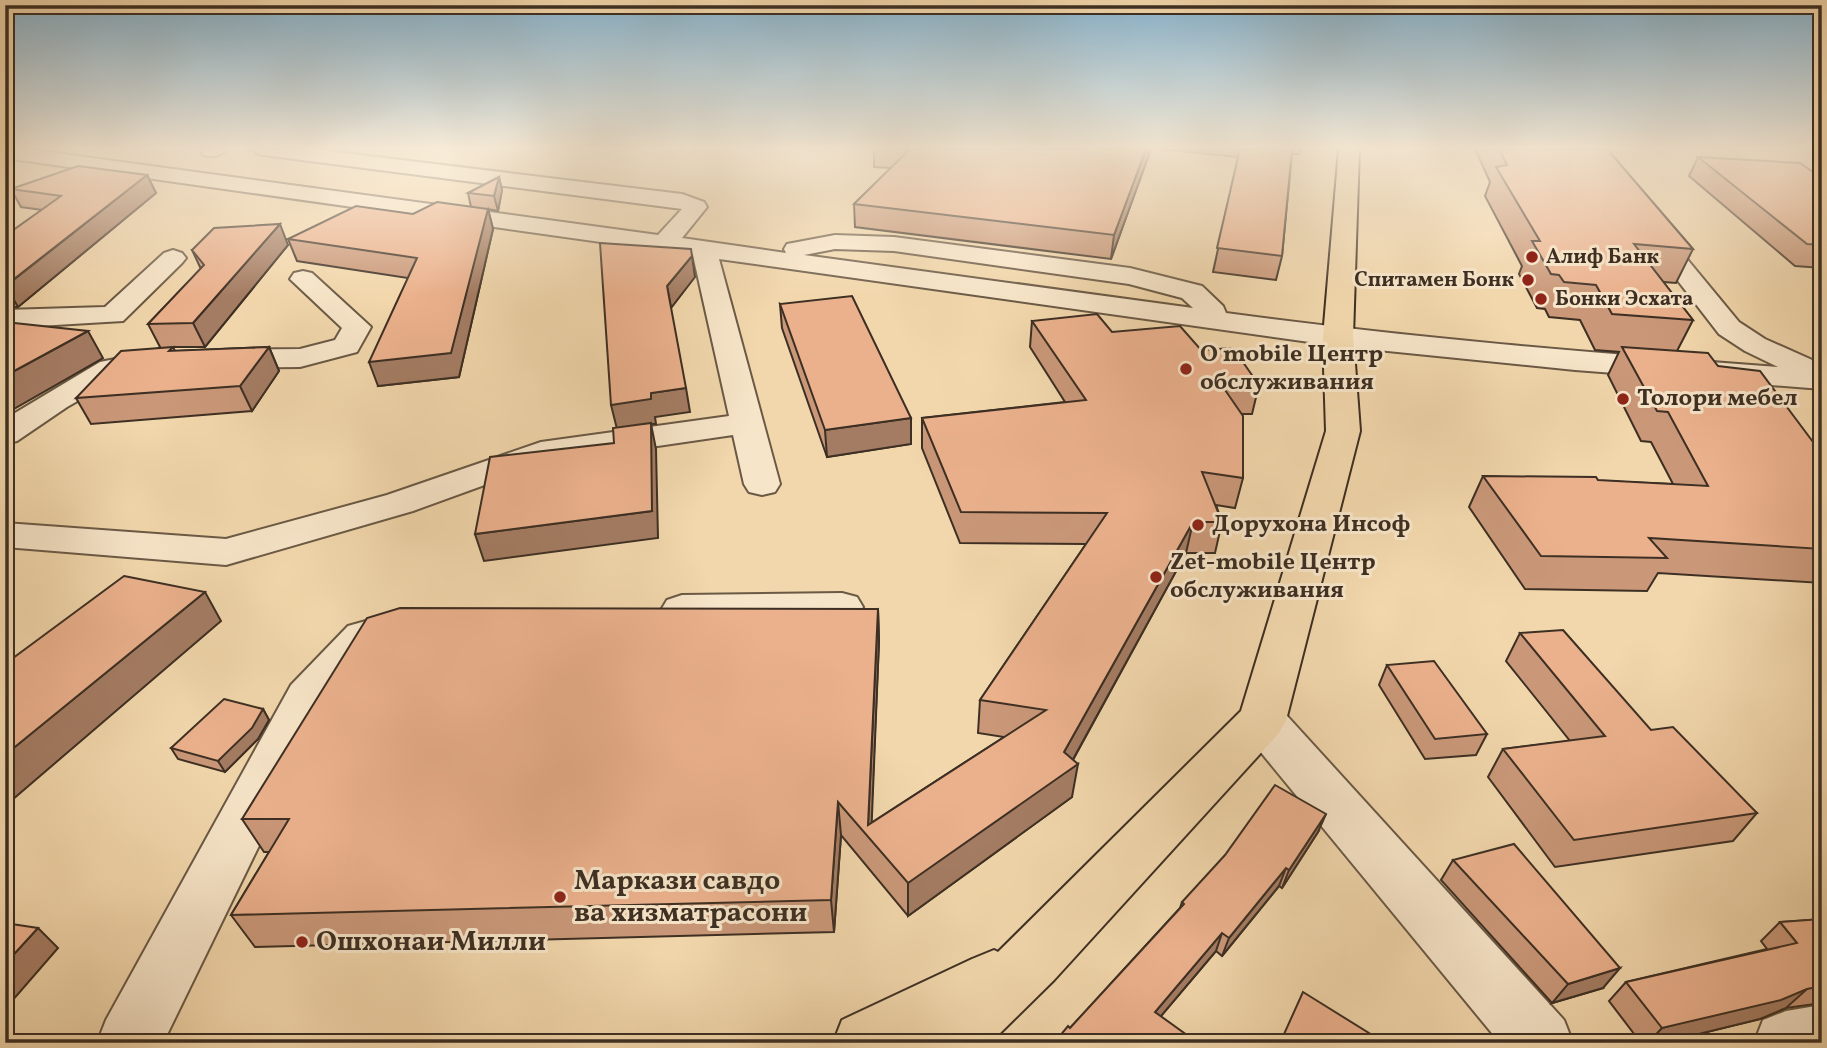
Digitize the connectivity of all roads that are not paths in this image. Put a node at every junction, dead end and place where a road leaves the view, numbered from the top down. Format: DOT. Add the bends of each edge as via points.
graph roads {
  1 [pos="339,198"];
  2 [pos="657,198"];
  3 [pos="1346,198"];
  4 [pos="1630,205"];
  5 [pos="665,243"];
  6 [pos="704,249"];
  7 [pos="173,258"];
  8 [pos="303,279"];
  9 [pos="5,319"];
  10 [pos="1338,337"];
  11 [pos="1822,378"];
  12 [pos="747,423"];
  13 [pos="5,434"];
  14 [pos="762,484"];
  15 [pos="5,535"];
  16 [pos="842,607"];
  17 [pos="634,611"];
  18 [pos="426,618"];
  19 [pos="1262,720"];
  20 [pos="1034,960"];
  21 [pos="1822,1037"];
  22 [pos="129,1043"];
  23 [pos="865,1043"];
  24 [pos="944,1043"];
  25 [pos="1541,1043"];
  26 [pos="1786,1043"];
  1 -- 5 [label="street"];
  2 -- 5 [label="street" via="695,207"];
  3 -- 10 [label="main road"];
  4 -- 11 [label="street" via="1729,328"];
  5 -- 6 [label="street"];
  6 -- 10 [label="street" via="756,256 835,242 894,244 1130,276 1192,292 1223,321"];
  6 -- 12 [label="street"];
  7 -- 9 [label="street" via="113,315"];
  8 -- 13 [label="street" via="357,327 346,346 300,358 159,359 111,369"];
  10 -- 11 [label="street" via="1575,361"];
  10 -- 19 [label="main road" via="1343,431"];
  12 -- 14 [label="street"];
  12 -- 15 [label="street" via="541,452 400,503 226,552"];
  16 -- 17 [label="street"];
  18 -- 22 [label="street" via="364,637 308,697"];
  19 -- 20 [label="main road"];
  19 -- 25 [label="street"];
  20 -- 23 [label="main road"];
  20 -- 24 [label="main road"];
  21 -- 26 [label="street"];
}
